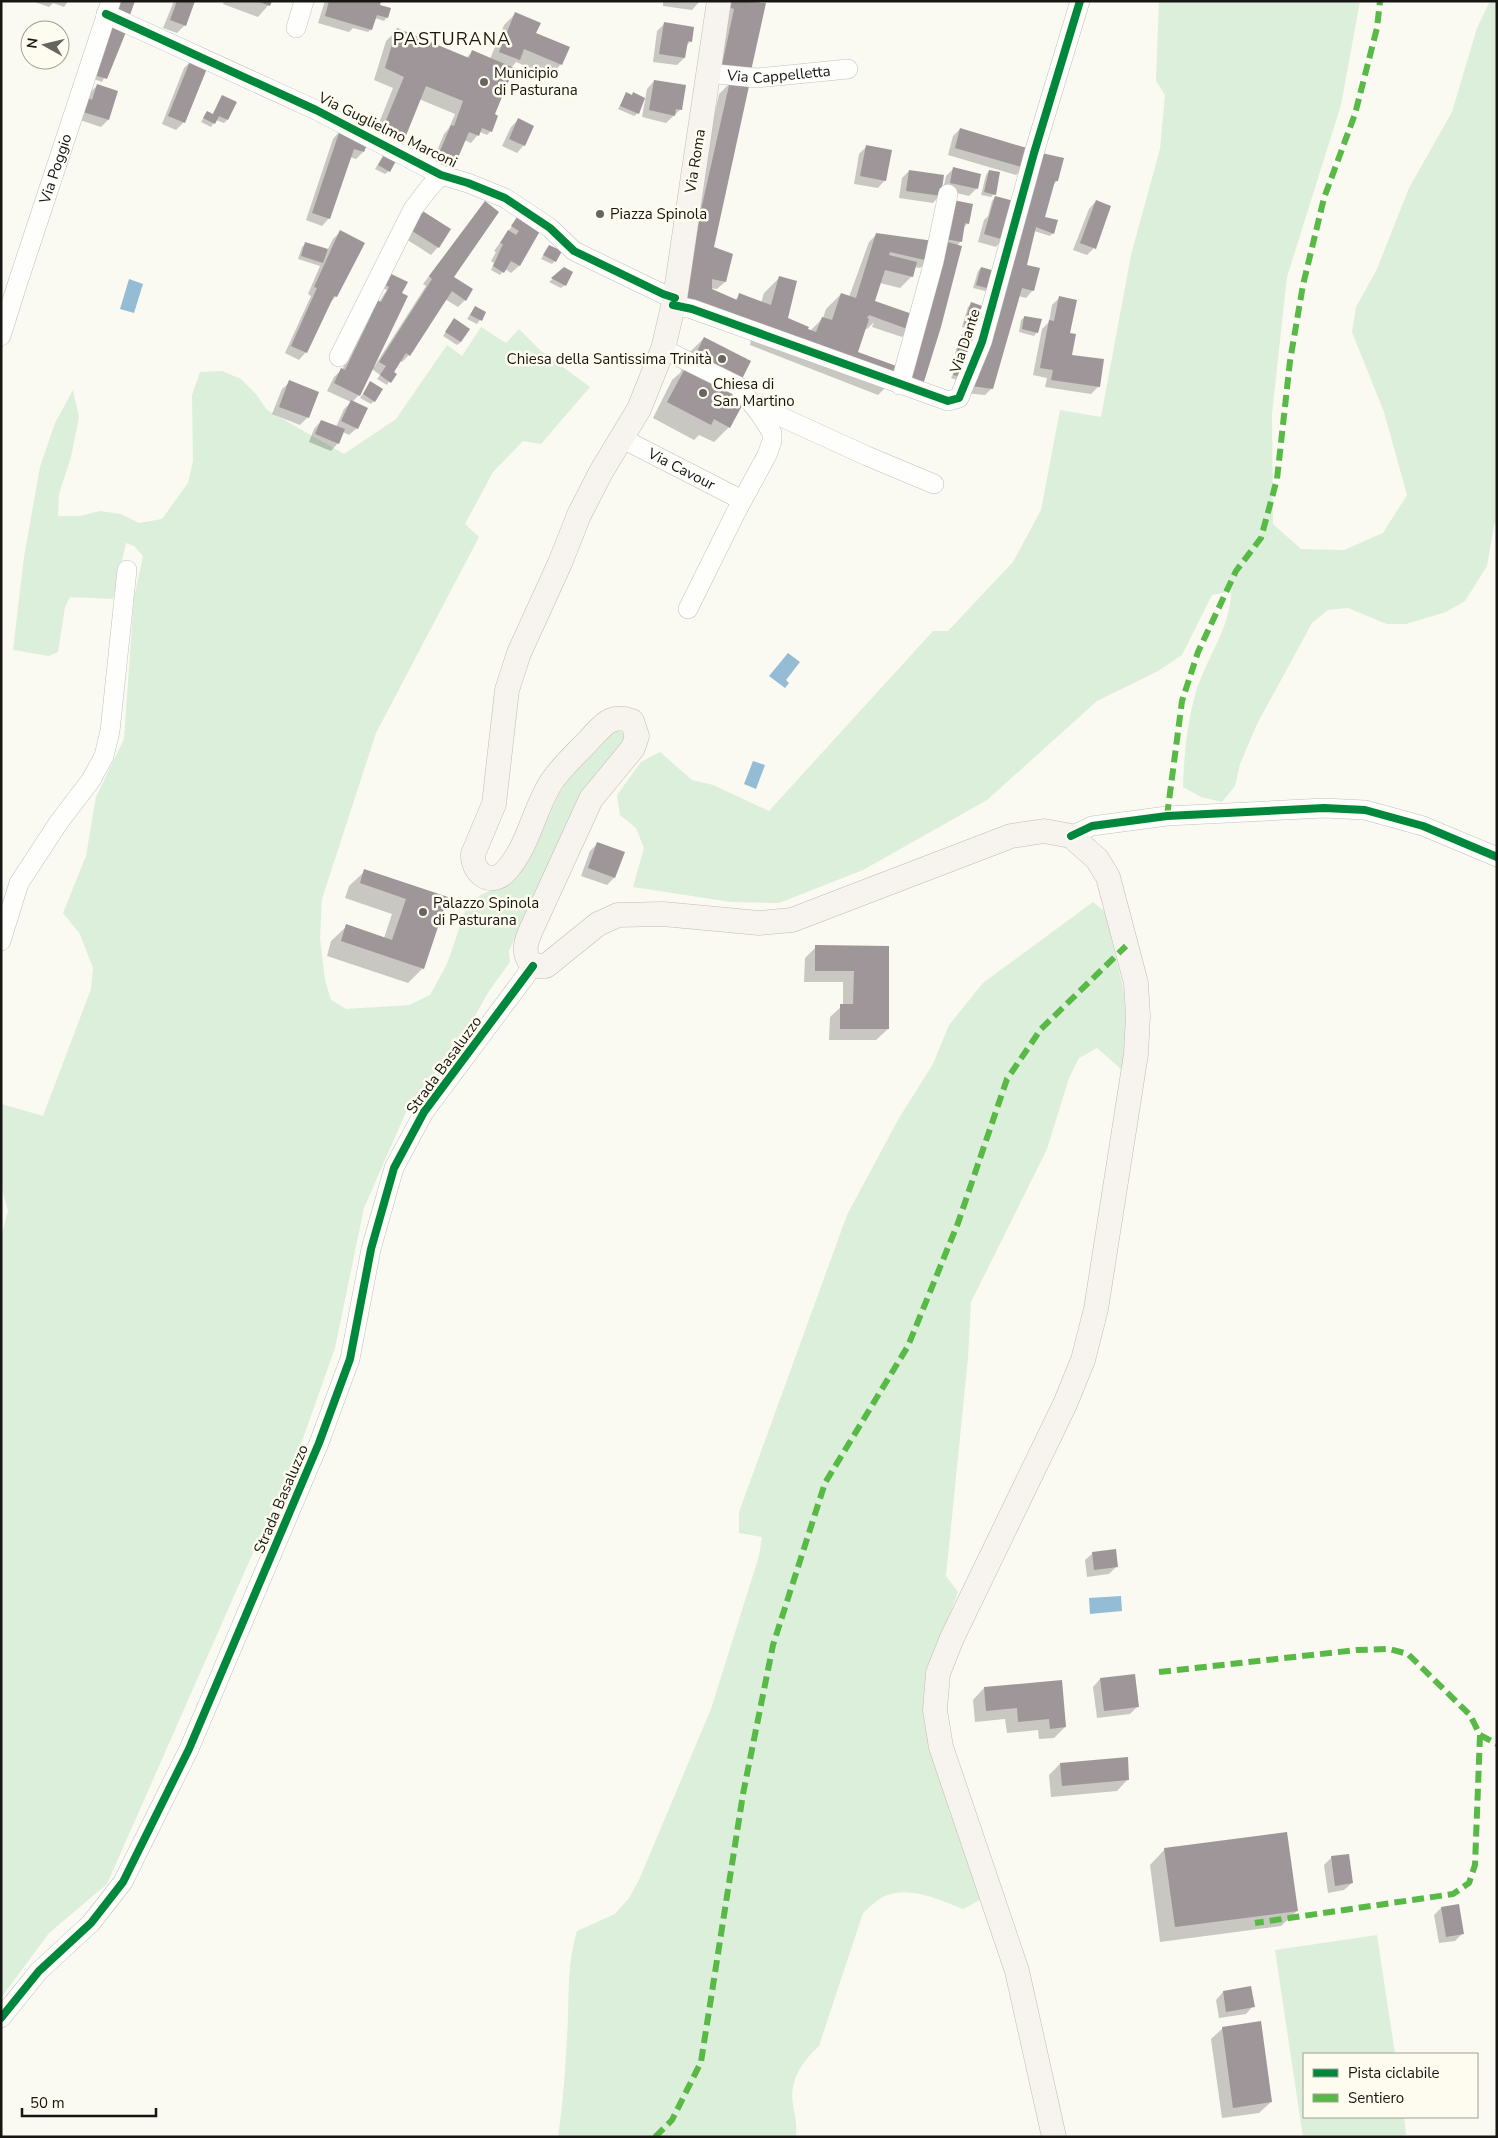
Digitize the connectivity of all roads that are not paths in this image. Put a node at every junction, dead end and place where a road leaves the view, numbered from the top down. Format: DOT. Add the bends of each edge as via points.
graph roads {
  1 [pos="304,1"];
  2 [pos="720,1"];
  3 [pos="1080,1"];
  4 [pos="109,8"];
  5 [pos="296,28"];
  6 [pos="848,69"];
  7 [pos="708,73"];
  8 [pos="441,175"];
  9 [pos="948,194"];
  10 [pos="674,302"];
  11 [pos="1,336"];
  12 [pos="663,349"];
  13 [pos="339,357"];
  14 [pos="900,385"];
  15 [pos="758,410"];
  16 [pos="621,438"];
  17 [pos="934,484"];
  18 [pos="742,500"];
  19 [pos="127,570"];
  20 [pos="688,609"];
  21 [pos="1071,836"];
  22 [pos="1497,857"];
  23 [pos="1,941"];
  24 [pos="533,966"];
  25 [pos="1,2018"];
  26 [pos="1054,2137"];
  1 -- 5 [label="street"];
  2 -- 7 [label="main road, Via Roma"];
  3 -- 14 [label="street, Via Dante" via="982,342 961,394 956,400 948,401"];
  4 -- 8 [label="street, Via Guglielmo Marconi"];
  4 -- 11 [label="street, Via Poggio"];
  6 -- 7 [label="street, Via Cappelletta" via="757,78"];
  7 -- 10 [label="main road, Via Roma"];
  8 -- 10 [label="street, Via Guglielmo Marconi" via="505,198 550,228 574,251"];
  8 -- 13 [label="street" via="413,209"];
  9 -- 14 [label="street" via="934,261"];
  10 -- 12 [label="main road, Via Roma"];
  10 -- 14 [label="street, Via Dante"];
  12 -- 15 [label="street" via="738,386"];
  12 -- 16 [label="main road, Via Roma" via="638,409"];
  15 -- 17 [label="street" via="775,414"];
  15 -- 18 [label="street" via="772,433 772,441"];
  16 -- 18 [label="street, Via Cavour"];
  16 -- 24 [label="main road, Via Roma" via="579,515 519,653 507,690 494,804 472,854 474,866 482,876 494,878 505,872 518,855 550,784 563,768 606,722 619,718 632,721 636,736 633,748 591,799 526,940 527,959"];
  18 -- 20 [label="street"];
  19 -- 23 [label="street" via="110,731 104,756 19,884"];
  21 -- 22 [label="street" via="1092,826 1168,816 1333,808 1365,810 1423,826"];
  21 -- 24 [label="main road" via="1044,832 1011,836 792,920 759,923 663,914 618,915 598,924 546,966"];
  21 -- 26 [label="main road" via="1097,859 1108,877 1136,983 1138,1016 1134,1064 1096,1309 1083,1360 1065,1404 952,1638 938,1673 935,1710 941,1747 1017,1971"];
  24 -- 25 [label="street, Strada Basaluzzo" via="424,1112 394,1168 371,1249 350,1359 319,1443 189,1749 123,1882 91,1923 38,1970"];
}
